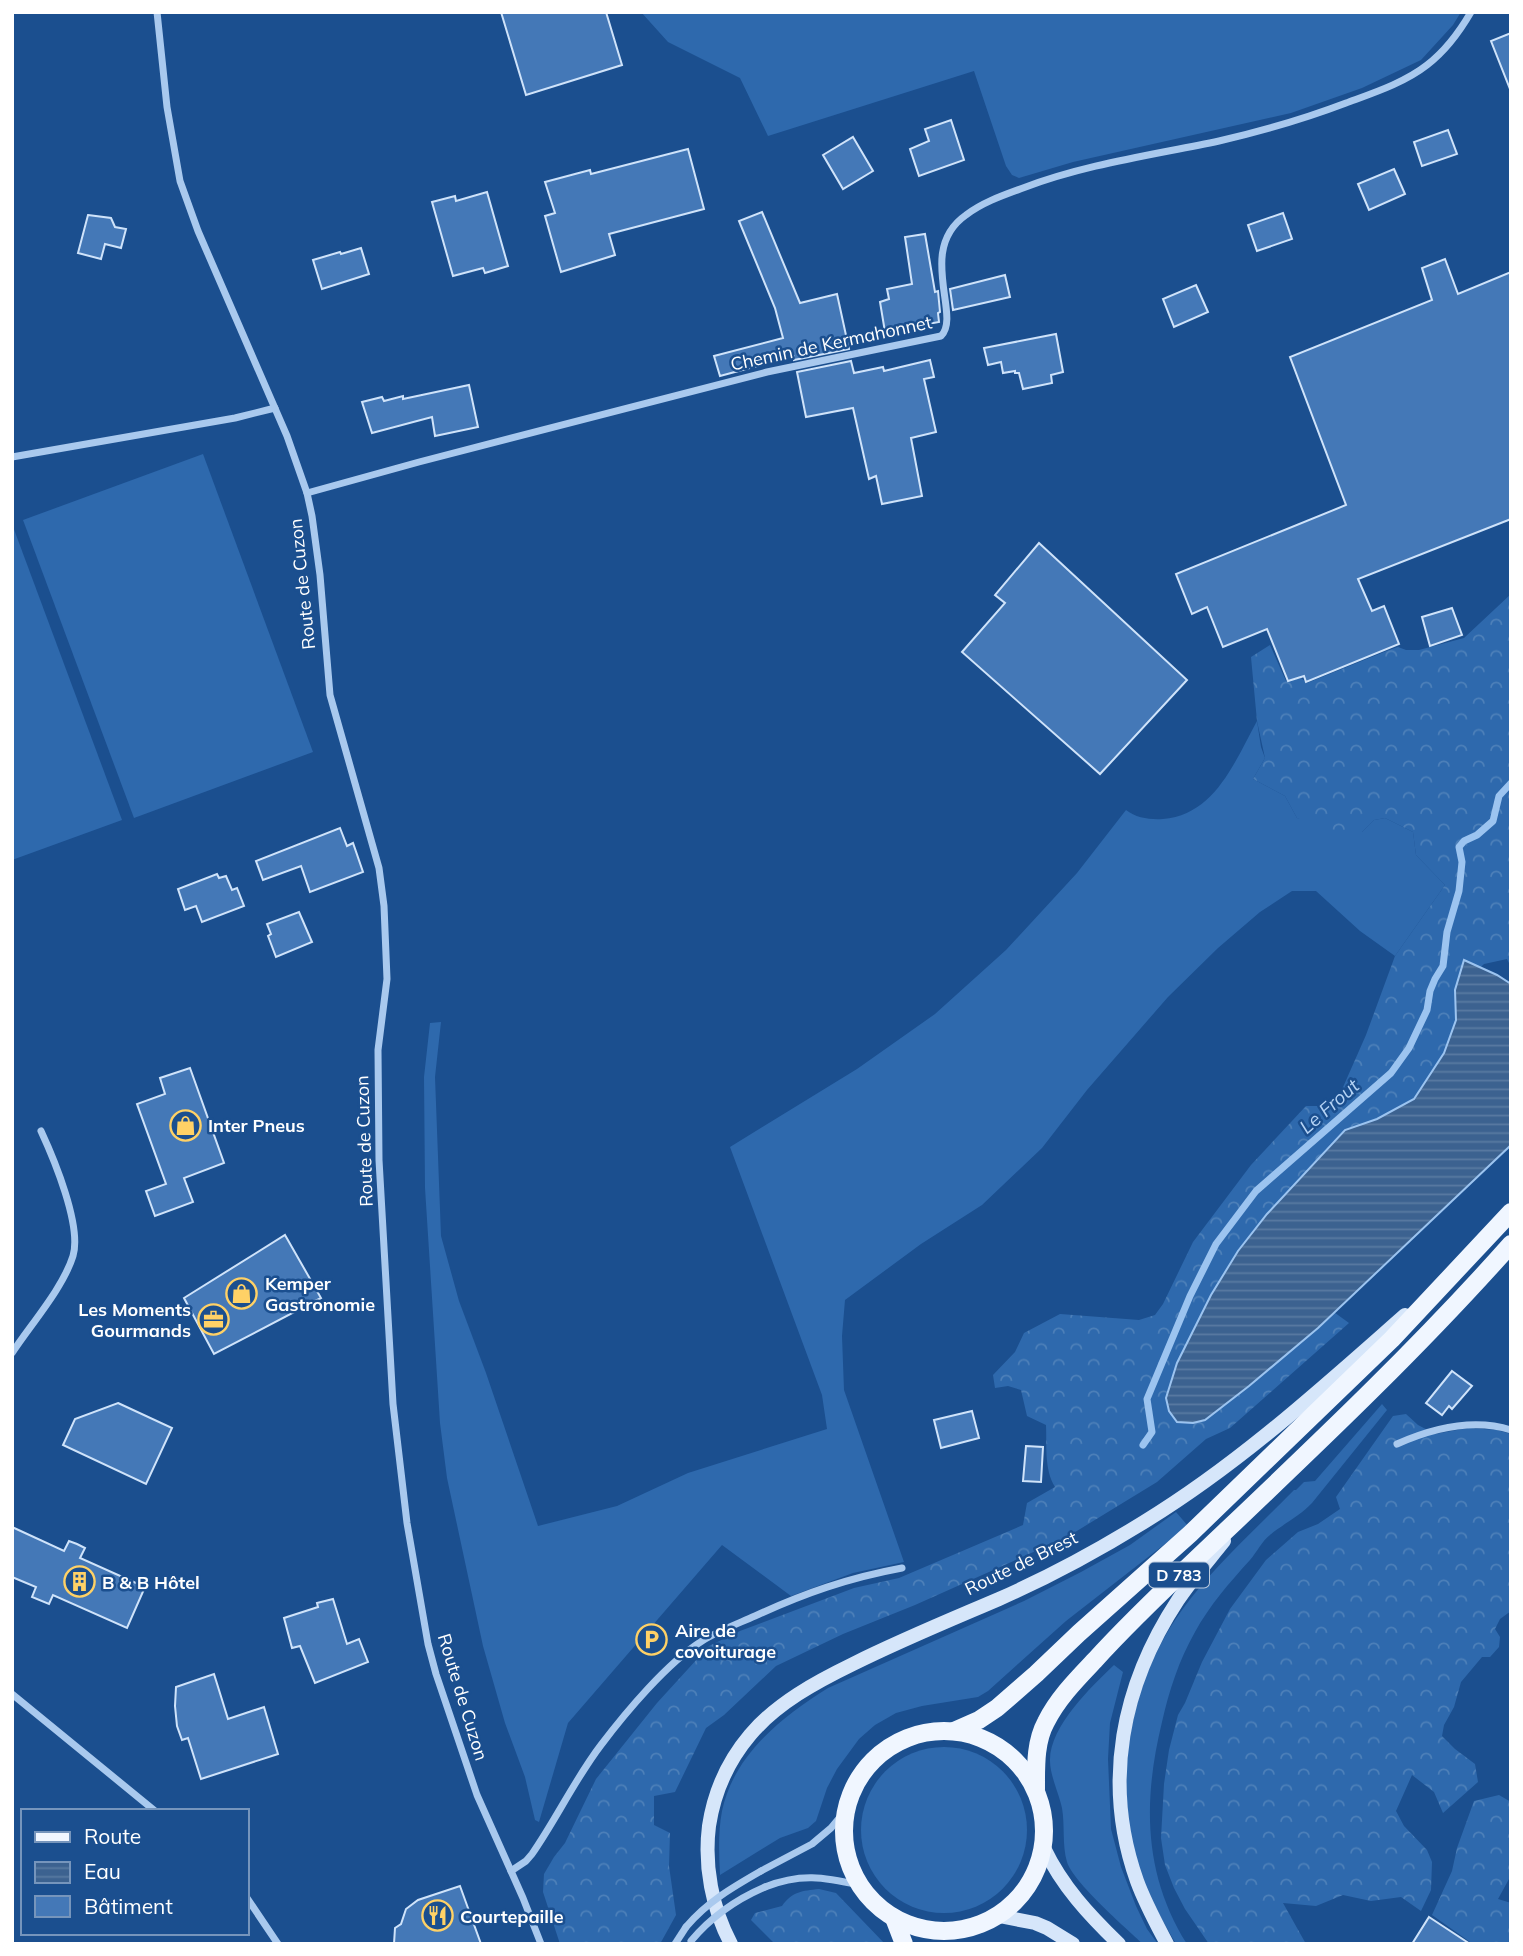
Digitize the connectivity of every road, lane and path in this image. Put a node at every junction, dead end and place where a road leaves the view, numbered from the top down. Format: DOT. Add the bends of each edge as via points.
graph roads {
  1 [pos="157,12"];
  2 [pos="1471,12"];
  3 [pos="275,408"];
  4 [pos="12,457"];
  5 [pos="307,493"];
  6 [pos="41,1131"];
  7 [pos="1511,1212"];
  8 [pos="1511,1244"];
  9 [pos="1466,1261"];
  10 [pos="12,1353"];
  11 [pos="1511,1430"];
  12 [pos="1397,1444"];
  13 [pos="1252,1506"];
  14 [pos="902,1568"];
  15 [pos="12,1694"];
  16 [pos="954,1731"];
  17 [pos="1036,1789"];
  18 [pos="153,1809"];
  19 [pos="846,1810"];
  20 [pos="1044,1848"];
  21 [pos="511,1871"];
  22 [pos="859,1885"];
  23 [pos="248,1899"];
  24 [pos="999,1916"];
  25 [pos="894,1918"];
  26 [pos="970,1935"];
  27 [pos="690,1942"];
  28 [pos="278,1944"];
  29 [pos="541,1944"];
  30 [pos="675,1944"];
  31 [pos="731,1944"];
  32 [pos="904,1944"];
  33 [pos="1073,1944"];
  34 [pos="1119,1944"];
  35 [pos="1167,1944"];
  1 -- 3 [label="street, Route de Cuzon" via="180,181"];
  2 -- 5 [label="street, Chemin de Kermahonnet" via="1429,64 1361,98 1262,131 1066,173 972,210 956,223 944,245 941,275 948,323 942,336 767,372"];
  3 -- 4 [label="street"];
  3 -- 5 [label="street, Route de Cuzon"];
  5 -- 21 [label="street, Route de Cuzon" via="319,559 330,695 379,868 384,906 387,979 378,1049 379,1160 393,1404 407,1523 436,1674 477,1795"];
  6 -- 10 [label="street" via="69,1207 75,1247 65,1275"];
  7 -- 9 [label="main road, Route de Brest / D 783"];
  8 -- 13 [label="main road, D 783" via="1379,1383"];
  9 -- 16 [label="main road, Route de Brest / D 783" via="1392,1339 1189,1534 996,1708"];
  9 -- 31 [label="main road, Route de Brest" via="1263,1438 1179,1500 1068,1566 838,1671 765,1719 728,1768 710,1820 706,1857 712,1891"];
  11 -- 12 [label="street" via="1487,1424 1456,1426"];
  13 -- 17 [label="main road, D 783" via="1140,1613 1057,1703 1039,1738"];
  13 -- 35 [label="main road" via="1163,1626 1142,1667 1124,1728 1120,1771 1124,1831 1146,1904"];
  14 -- 21 [label="street" via="856,1577 775,1607 723,1630 681,1657 601,1744 532,1854"];
  15 -- 18 [label="street"];
  16 -- 17 [label="main road" via="975,1735 1011,1756"];
  16 -- 19 [label="main road" via="922,1733 878,1755 857,1780"];
  17 -- 20 [label="main road" via="1044,1818"];
  19 -- 22 [label="main road" via="845,1849"];
  19 -- 30 [label="street, bridge" via="812,1844 717,1898"];
  20 -- 24 [label="main road" via="1028,1886"];
  20 -- 34 [label="main road" via="1073,1896"];
  21 -- 29 [label="street, Route de Cuzon"];
  22 -- 25 [label="main road"];
  22 -- 27 [label="street, bridge" via="815,1877 765,1886 724,1910"];
  23 -- 28 [label="street"];
  24 -- 26 [label="main road"];
  24 -- 33 [label="main road" via="1035,1923"];
  25 -- 26 [label="main road" via="919,1928"];
  25 -- 32 [label="main road"];
}
